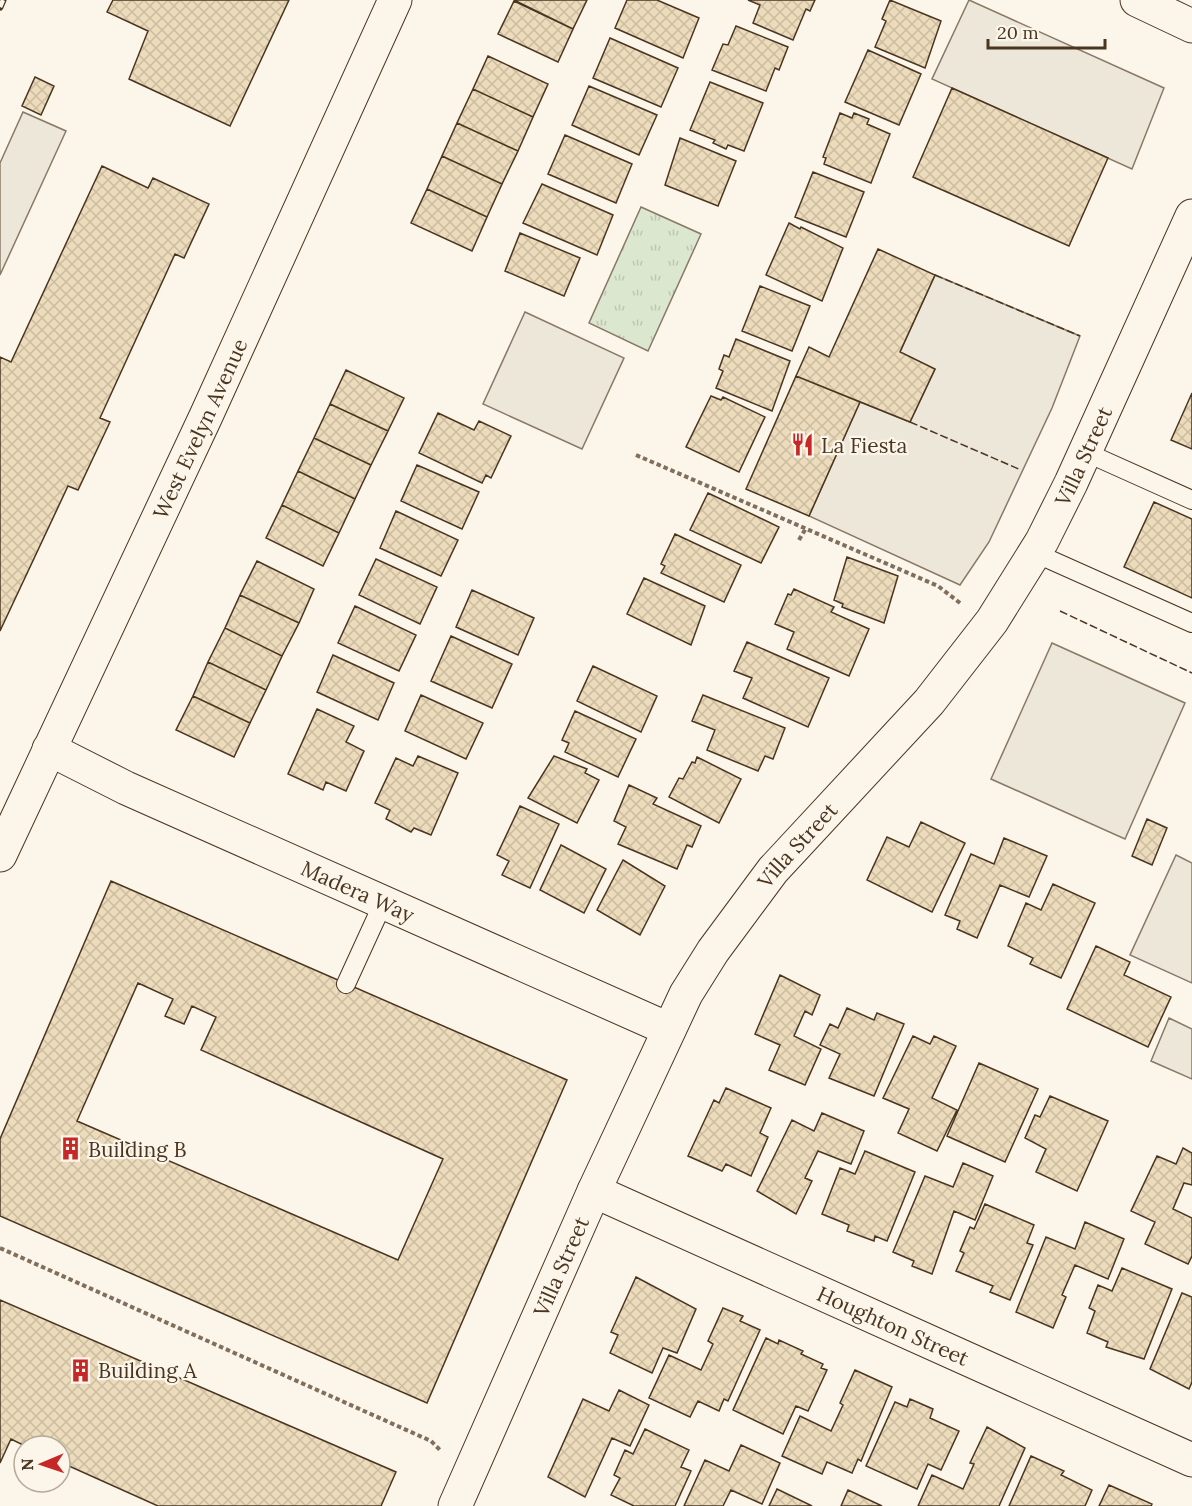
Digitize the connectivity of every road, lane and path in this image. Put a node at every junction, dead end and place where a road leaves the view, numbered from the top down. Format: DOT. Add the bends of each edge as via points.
graph roads {
  1 [pos="395,0"];
  2 [pos="1137,0"];
  3 [pos="1192,26"];
  4 [pos="1192,216"];
  5 [pos="1085,452"];
  6 [pos="636,455"];
  7 [pos="1192,500"];
  8 [pos="806,528"];
  9 [pos="799,540"];
  10 [pos="1035,553"];
  11 [pos="1192,623"];
  12 [pos="988,626"];
  13 [pos="49,749"];
  14 [pos="0,855"];
  15 [pos="384,901"];
  16 [pos="346,984"];
  17 [pos="668,1029"];
  18 [pos="594,1191"];
  19 [pos="0,1248"];
  20 [pos="1192,1460"];
  21 [pos="461,1492"];
  1 -- 13 [label="street, West Evelyn Avenue"];
  2 -- 3 [label="street"];
  4 -- 5 [label="street, Villa Street"];
  5 -- 7 [label="lane"];
  5 -- 10 [label="street, Villa Street"];
  6 -- 8 [label="path"];
  8 -- 9 [label="path"];
  8 -- 12 [label="path" via="938,586"];
  10 -- 11 [label="lane"];
  10 -- 12 [label="street, Villa Street"];
  12 -- 17 [label="street, Villa Street" via="929,702 773,870 712,951"];
  13 -- 14 [label="street, West Evelyn Avenue"];
  13 -- 15 [label="street, Madera Way" via="136,792"];
  15 -- 16 [label="lane"];
  15 -- 17 [label="street, Madera Way"];
  17 -- 18 [label="street, Villa Street"];
  18 -- 20 [label="street, Houghton Street"];
  18 -- 21 [label="street, Villa Street"];
  19 -- 21 [label="path" via="431,1441"];
}
